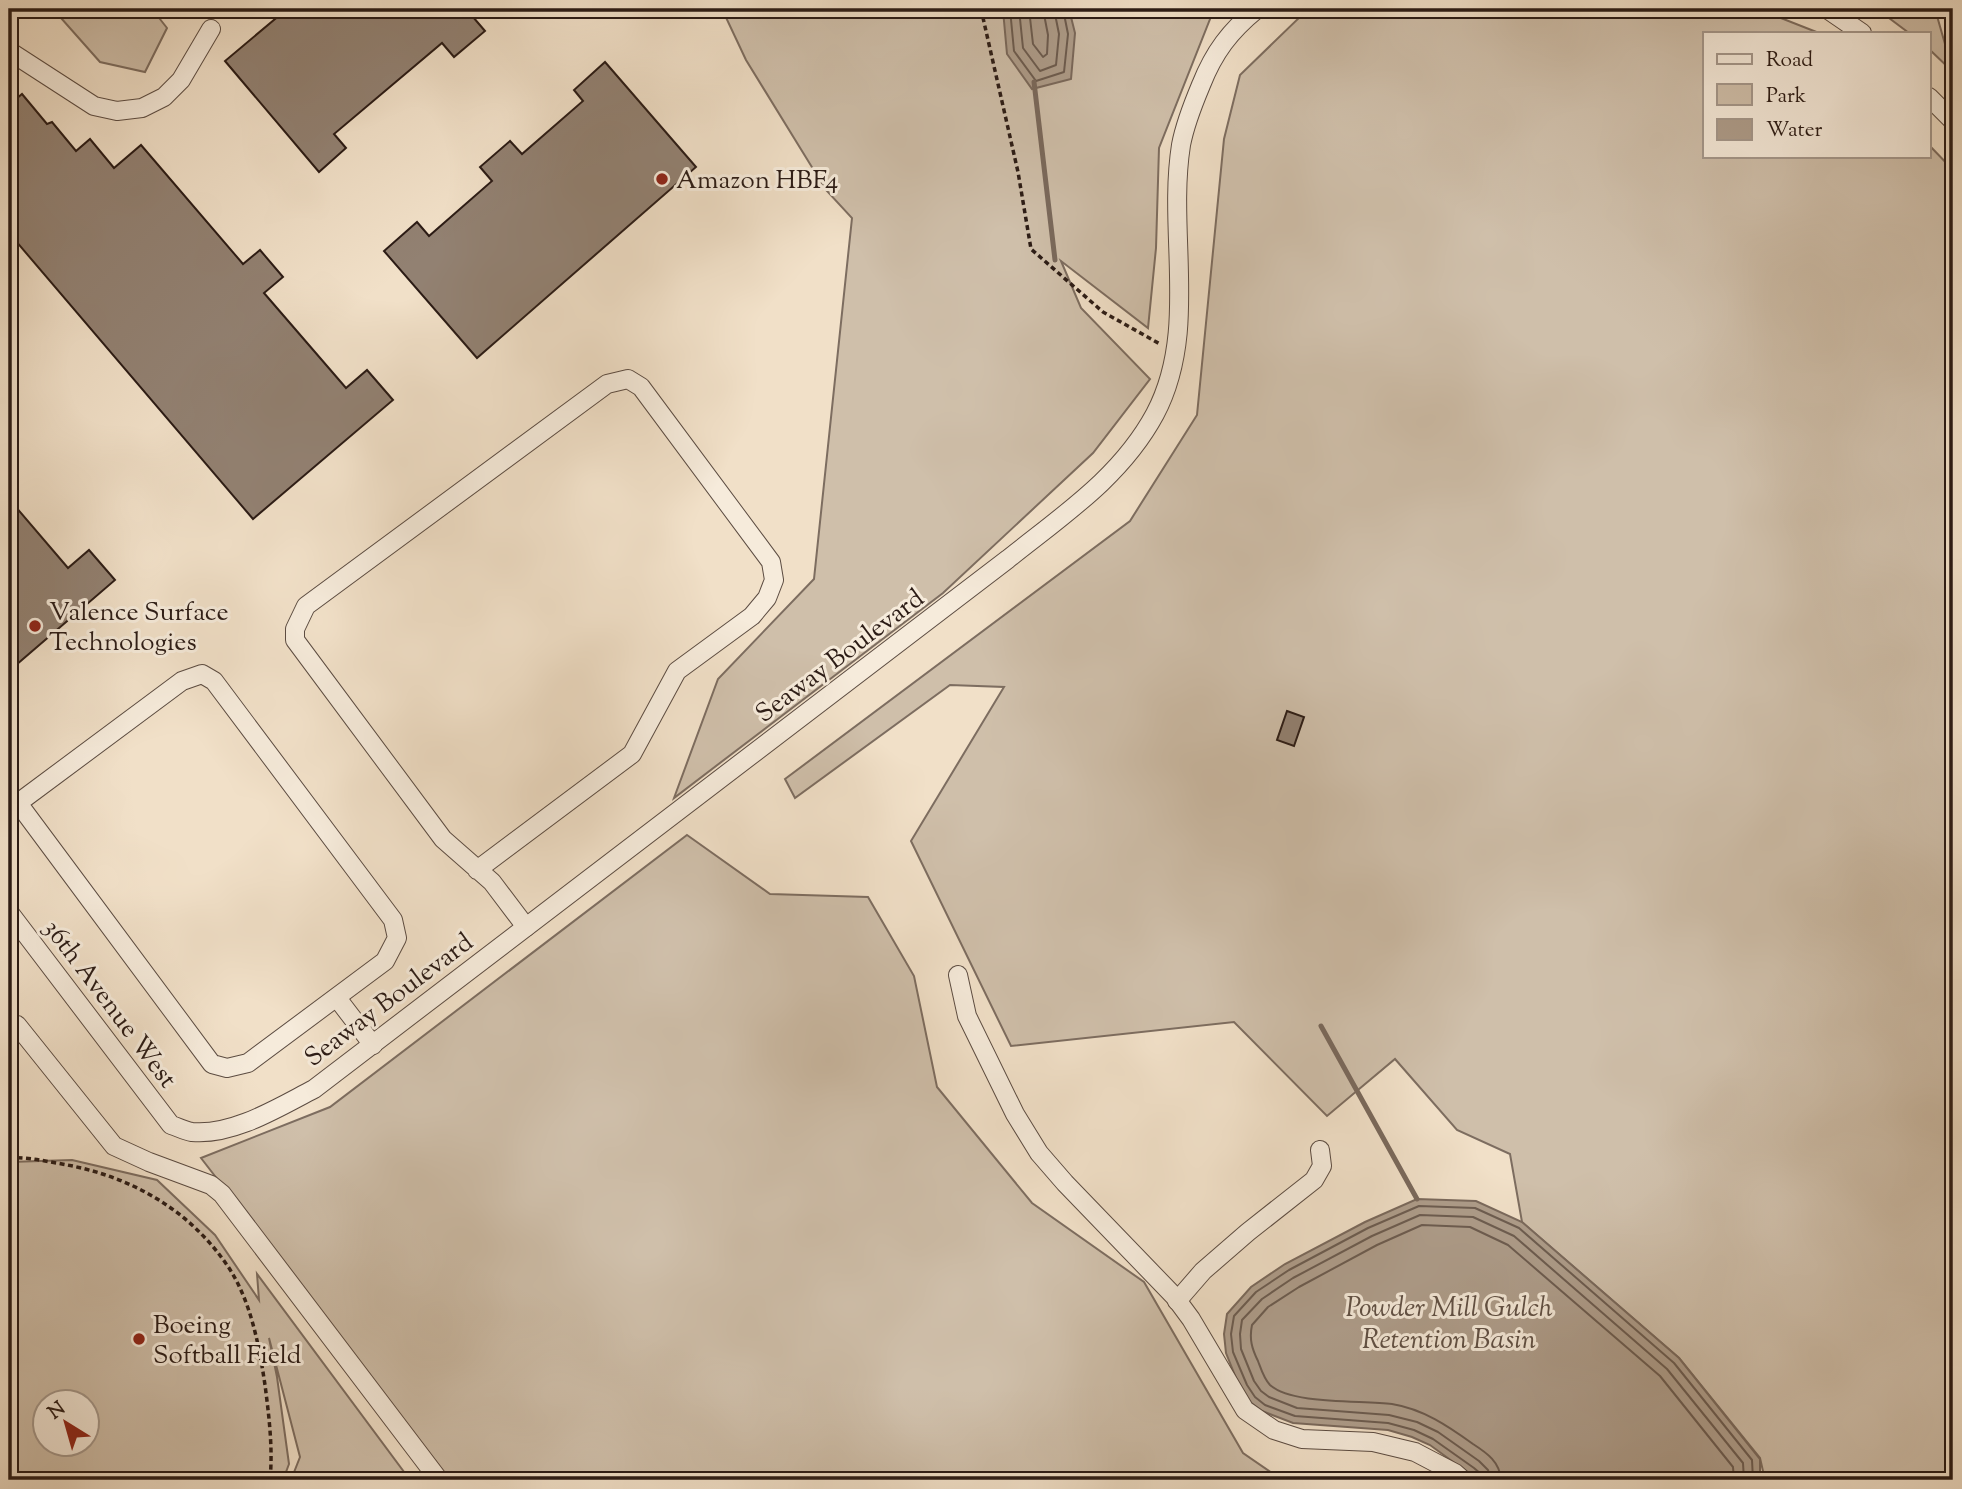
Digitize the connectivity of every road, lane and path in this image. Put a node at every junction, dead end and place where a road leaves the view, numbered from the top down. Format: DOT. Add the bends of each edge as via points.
graph roads {
  1 [pos="981,9"];
  2 [pos="1257,9"];
  3 [pos="1828,9"];
  4 [pos="211,29"];
  5 [pos="1861,32"];
  6 [pos="11,55"];
  7 [pos="1930,98"];
  8 [pos="1953,121"];
  9 [pos="1174,352"];
  10 [pos="13,806"];
  11 [pos="477,870"];
  12 [pos="9,912"];
  13 [pos="526,927"];
  14 [pos="957,975"];
  15 [pos="337,998"];
  16 [pos="9,1032"];
  17 [pos="373,1045"];
  18 [pos="171,1125"];
  19 [pos="1320,1150"];
  20 [pos="9,1158"];
  21 [pos="1178,1301"];
  22 [pos="270,1480"];
  23 [pos="439,1480"];
  24 [pos="1463,1480"];
  1 -- 9 [label="path" via="1031,249 1102,312"];
  2 -- 9 [label="street, Seaway Boulevard" via="1213,56 1189,111 1181,146 1180,291"];
  3 -- 5 [label="street"];
  4 -- 6 [label="street" via="181,80 142,108 117,111 94,106"];
  7 -- 8 [label="street"];
  9 -- 13 [label="street, Seaway Boulevard" via="1156,411 1103,483"];
  10 -- 15 [label="street" via="212,1063 227,1068 247,1063"];
  10 -- 15 [label="street" via="182,681 202,674 214,681 393,920 397,939 385,961"];
  11 -- 11 [label="street" via="443,839 295,640 295,629 306,606 607,384 628,379 641,387 771,562 774,580 752,616 677,671 632,754"];
  11 -- 13 [label="street" via="492,882"];
  12 -- 18 [label="street, 36th Avenue West"];
  13 -- 17 [label="street, Seaway Boulevard"];
  14 -- 21 [label="street" via="967,1016 1039,1153"];
  15 -- 17 [label="street"];
  16 -- 23 [label="street" via="17,1026 114,1146 211,1185 222,1194"];
  17 -- 18 [label="street, Seaway Boulevard" via="314,1089 260,1117 227,1128 192,1132"];
  19 -- 21 [label="street" via="1322,1166 1314,1180 1203,1271"];
  20 -- 22 [label="path" via="80,1168 152,1194 176,1211 229,1268 248,1309 262,1365 270,1420"];
  21 -- 24 [label="street" via="1245,1410 1274,1430 1302,1439 1373,1442 1415,1452"];
}
